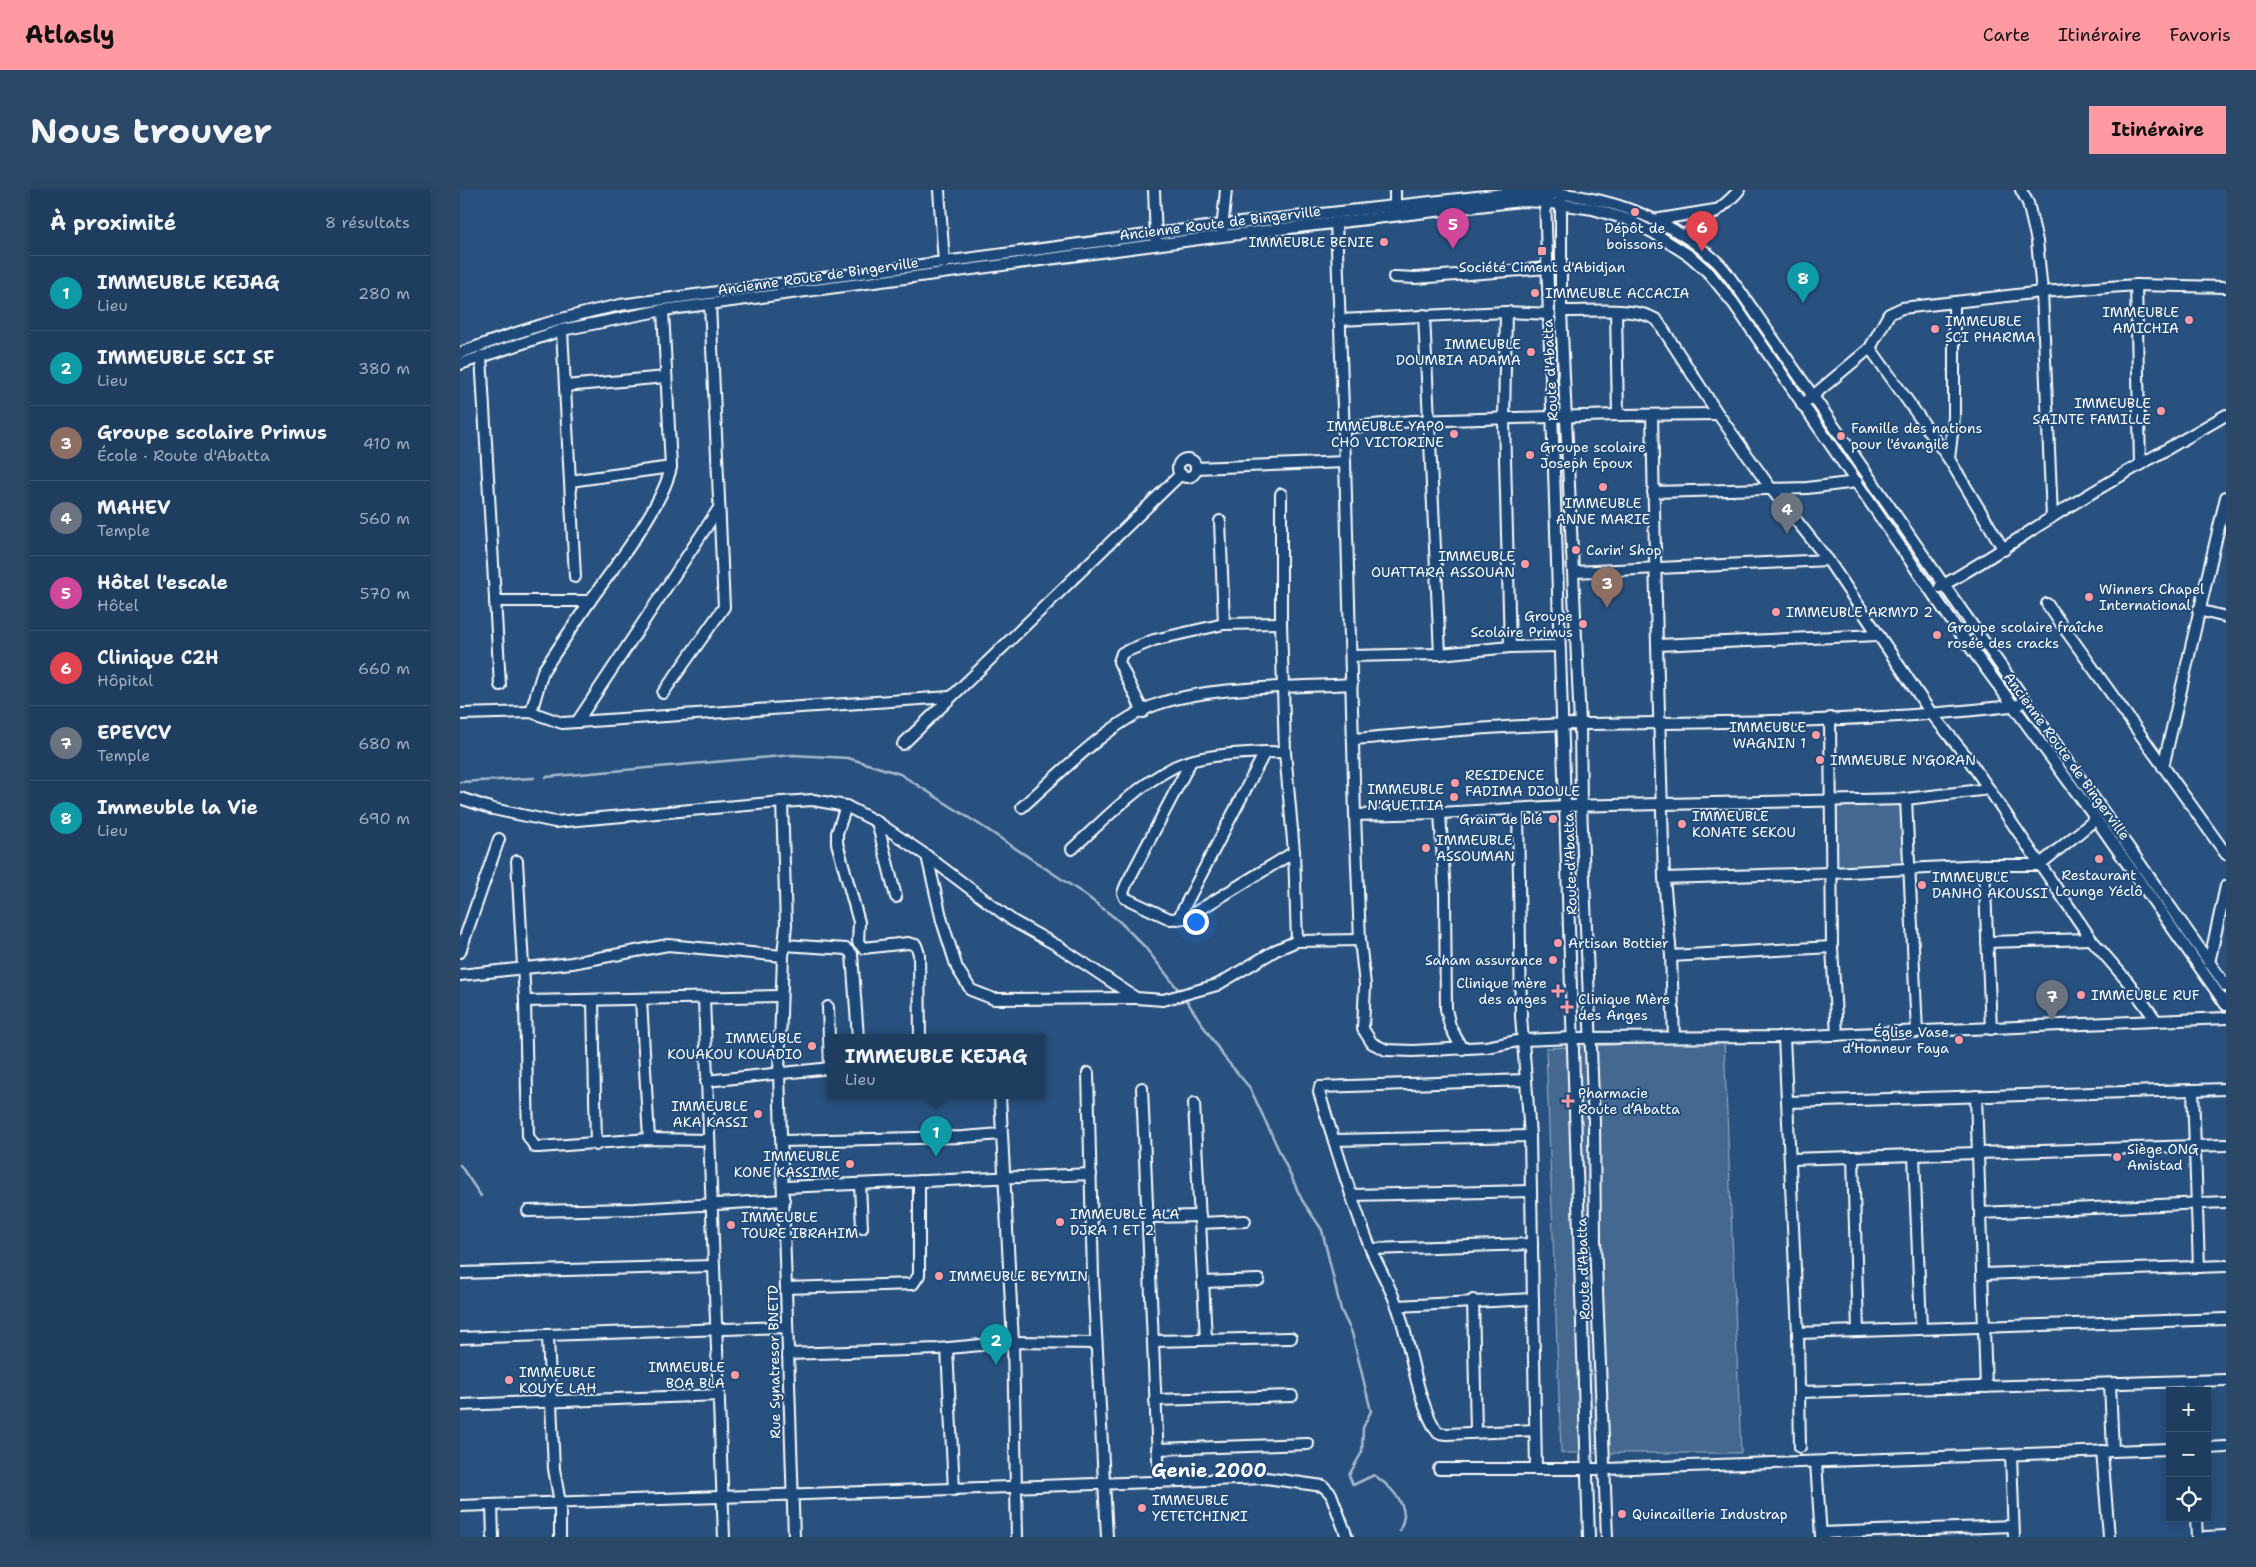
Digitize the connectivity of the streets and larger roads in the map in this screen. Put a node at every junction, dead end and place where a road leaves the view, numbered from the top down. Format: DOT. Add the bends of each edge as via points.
graph roads {
  1 [pos="939,190"];
  2 [pos="1154,190"];
  3 [pos="1226,190"];
  4 [pos="1395,190"];
  5 [pos="1740,190"];
  6 [pos="2021,190"];
  7 [pos="1561,191"];
  8 [pos="1545,194"];
  9 [pos="1450,199"];
  10 [pos="1561,204"];
  11 [pos="1395,210"];
  12 [pos="1716,210"];
  13 [pos="1654,220"];
  14 [pos="1336,222"];
  15 [pos="1222,230"];
  16 [pos="1684,236"];
  17 [pos="1156,241"];
  18 [pos="944,263"];
  19 [pos="1548,268"];
  20 [pos="1394,277"];
  21 [pos="2136,285"];
  22 [pos="2226,287"];
  23 [pos="2042,292"];
  24 [pos="1954,303"];
  25 [pos="710,304"];
  26 [pos="663,310"];
  27 [pos="1561,311"];
  28 [pos="1616,311"];
  29 [pos="1506,312"];
  30 [pos="1550,314"];
  31 [pos="1424,316"];
  32 [pos="1339,320"];
  33 [pos="562,330"];
  34 [pos="1870,348"];
  35 [pos="460,353"];
  36 [pos="482,356"];
  37 [pos="460,364"];
  38 [pos="666,377"];
  39 [pos="565,386"];
  40 [pos="1814,397"];
  41 [pos="1802,405"];
  42 [pos="1718,414"];
  43 [pos="1618,415"];
  44 [pos="1652,415"];
  45 [pos="2226,416"];
  46 [pos="1553,417"];
  47 [pos="1566,417"];
  48 [pos="1430,420"];
  49 [pos="1504,420"];
  50 [pos="1344,428"];
  51 [pos="1949,459"];
  52 [pos="1346,462"];
  53 [pos="2140,464"];
  54 [pos="671,467"];
  55 [pos="1196,468"];
  56 [pos="1181,474"];
  57 [pos="570,481"];
  58 [pos="1858,482"];
  59 [pos="1772,490"];
  60 [pos="1653,492"];
  61 [pos="1280,494"];
  62 [pos="2226,497"];
  63 [pos="719,508"];
  64 [pos="2052,517"];
  65 [pos="1220,521"];
  66 [pos="2004,550"];
  67 [pos="1828,560"];
  68 [pos="1654,569"];
  69 [pos="1574,572"];
  70 [pos="575,577"];
  71 [pos="1944,585"];
  72 [pos="1932,591"];
  73 [pos="495,601"];
  74 [pos="590,601"];
  75 [pos="2047,604"];
  76 [pos="2198,610"];
  77 [pos="2226,617"];
  78 [pos="1281,623"];
  79 [pos="1224,624"];
  80 [pos="1878,635"];
  81 [pos="1656,645"];
  82 [pos="1559,646"];
  83 [pos="1510,647"];
  84 [pos="1440,654"];
  85 [pos="1351,656"];
  86 [pos="1352,684"];
  87 [pos="500,685"];
  88 [pos="1284,688"];
  89 [pos="663,693"];
  90 [pos="950,697"];
  91 [pos="2027,704"];
  92 [pos="2015,705"];
  93 [pos="531,712"];
  94 [pos="1143,712"];
  95 [pos="1930,713"];
  96 [pos="460,714"];
  97 [pos="1830,718"];
  98 [pos="576,722"];
  99 [pos="1562,724"];
  100 [pos="1580,724"];
  101 [pos="1660,725"];
  102 [pos="1354,738"];
  103 [pos="903,744"];
  104 [pos="1265,752"];
  105 [pos="1285,752"];
  106 [pos="1190,763"];
  107 [pos="2163,767"];
  108 [pos="1989,789"];
  109 [pos="460,798"];
  110 [pos="1832,799"];
  111 [pos="1906,799"];
  112 [pos="782,802"];
  113 [pos="1661,803"];
  114 [pos="1582,805"];
  115 [pos="846,806"];
  116 [pos="1022,806"];
  117 [pos="1565,806"];
  118 [pos="1518,808"];
  119 [pos="1440,813"];
  120 [pos="1354,815"];
  121 [pos="2096,819"];
  122 [pos="877,822"];
  123 [pos="498,839"];
  124 [pos="1072,849"];
  125 [pos="1294,852"];
  126 [pos="2226,854"];
  127 [pos="927,856"];
  128 [pos="517,861"];
  129 [pos="1984,865"];
  130 [pos="2039,865"];
  131 [pos="1910,869"];
  132 [pos="1831,873"];
  133 [pos="1664,878"];
  134 [pos="2226,886"];
  135 [pos="896,898"];
  136 [pos="1178,919"];
  137 [pos="2091,939"];
  138 [pos="1360,940"];
  139 [pos="1297,941"];
  140 [pos="1987,942"];
  141 [pos="784,945"];
  142 [pos="1832,947"];
  143 [pos="460,949"];
  144 [pos="783,956"];
  145 [pos="1671,956"];
  146 [pos="2209,963"];
  147 [pos="521,967"];
  148 [pos="460,975"];
  149 [pos="2226,986"];
  150 [pos="780,996"];
  151 [pos="704,998"];
  152 [pos="1136,998"];
  153 [pos="641,999"];
  154 [pos="524,1000"];
  155 [pos="593,1000"];
  156 [pos="2226,1005"];
  157 [pos="828,1007"];
  158 [pos="2226,1018"];
  159 [pos="2155,1020"];
  160 [pos="1991,1029"];
  161 [pos="1916,1032"];
  162 [pos="829,1034"];
  163 [pos="858,1034"];
  164 [pos="920,1034"];
  165 [pos="1837,1035"];
  166 [pos="1591,1037"];
  167 [pos="1674,1037"];
  168 [pos="1784,1037"];
  169 [pos="1573,1038"];
  170 [pos="1523,1040"];
  171 [pos="1462,1049"];
  172 [pos="827,1068"];
  173 [pos="779,1073"];
  174 [pos="1088,1074"];
  175 [pos="1526,1080"];
  176 [pos="706,1081"];
  177 [pos="1142,1088"];
  178 [pos="2226,1088"];
  179 [pos="2193,1090"];
  180 [pos="1976,1096"];
  181 [pos="1000,1099"];
  182 [pos="1788,1102"];
  183 [pos="1194,1103"];
  184 [pos="1001,1134"];
  185 [pos="1530,1136"];
  186 [pos="649,1140"];
  187 [pos="709,1140"];
  188 [pos="1334,1140"];
  189 [pos="782,1141"];
  190 [pos="596,1145"];
  191 [pos="2226,1145"];
  192 [pos="2195,1146"];
  193 [pos="1978,1152"];
  194 [pos="1914,1155"];
  195 [pos="1853,1157"];
  196 [pos="1790,1159"];
  197 [pos="1091,1174"];
  198 [pos="1005,1179"];
  199 [pos="919,1181"];
  200 [pos="860,1184"];
  201 [pos="784,1187"];
  202 [pos="1531,1191"];
  203 [pos="1351,1195"];
  204 [pos="784,1200"];
  205 [pos="2226,1202"];
  206 [pos="2197,1203"];
  207 [pos="713,1205"];
  208 [pos="528,1211"];
  209 [pos="1980,1213"];
  210 [pos="1148,1218"];
  211 [pos="1200,1219"];
  212 [pos="1246,1221"];
  213 [pos="862,1228"];
  214 [pos="1532,1244"];
  215 [pos="1371,1249"];
  216 [pos="714,1266"];
  217 [pos="2226,1266"];
  218 [pos="2199,1267"];
  219 [pos="460,1273"];
  220 [pos="1982,1274"];
  221 [pos="1259,1280"];
  222 [pos="1204,1282"];
  223 [pos="786,1288"];
  224 [pos="1533,1299"];
  225 [pos="1473,1300"];
  226 [pos="1397,1306"];
  227 [pos="2226,1319"];
  228 [pos="787,1327"];
  229 [pos="1921,1328"];
  230 [pos="1984,1328"];
  231 [pos="1858,1330"];
  232 [pos="717,1331"];
  233 [pos="1798,1333"];
  234 [pos="548,1337"];
  235 [pos="460,1338"];
  236 [pos="1292,1338"];
  237 [pos="1206,1339"];
  238 [pos="1153,1341"];
  239 [pos="1013,1342"];
  240 [pos="1096,1343"];
  241 [pos="947,1348"];
  242 [pos="787,1354"];
  243 [pos="2226,1380"];
  244 [pos="2110,1384"];
  245 [pos="1986,1387"];
  246 [pos="1800,1392"];
  247 [pos="719,1396"];
  248 [pos="1292,1396"];
  249 [pos="1155,1400"];
  250 [pos="551,1401"];
  251 [pos="460,1404"];
  252 [pos="1535,1430"];
  253 [pos="1476,1432"];
  254 [pos="1308,1444"];
  255 [pos="1800,1447"];
  256 [pos="2226,1447"];
  257 [pos="1157,1448"];
  258 [pos="2211,1448"];
  259 [pos="2166,1449"];
  260 [pos="2108,1451"];
  261 [pos="2011,1455"];
  262 [pos="1816,1462"];
  263 [pos="1439,1469"];
  264 [pos="1536,1469"];
  265 [pos="1587,1470"];
  266 [pos="1604,1470"];
  267 [pos="1159,1482"];
  268 [pos="1105,1484"];
  269 [pos="1017,1486"];
  270 [pos="954,1490"];
  271 [pos="792,1496"];
  272 [pos="723,1498"];
  273 [pos="560,1503"];
  274 [pos="492,1505"];
  275 [pos="460,1506"];
  276 [pos="2196,1522"];
  277 [pos="2013,1526"];
  278 [pos="1948,1532"];
  279 [pos="1882,1534"];
  280 [pos="1821,1535"];
  281 [pos="2226,1536"];
  282 [pos="493,1537"];
  283 [pos="560,1537"];
  284 [pos="724,1537"];
  285 [pos="794,1537"];
  286 [pos="1017,1537"];
  287 [pos="1107,1537"];
  288 [pos="1346,1537"];
  289 [pos="1588,1537"];
  290 [pos="1607,1537"];
  291 [pos="2014,1537"];
  292 [pos="2109,1537"];
  293 [pos="2197,1537"];
  294 [pos="2205,1537"];
  1 -- 18 [label="street"];
  2 -- 17 [label="street"];
  3 -- 15 [label="street"];
  4 -- 11 [label="street"];
  5 -- 12 [label="street" via="1732,200"];
  6 -- 23 [label="street" via="2028,203 2036,241"];
  7 -- 8 [label="street, Ancienne Route de Bingerville"];
  7 -- 10 [label="street, Route d'Abatta"];
  7 -- 13 [label="street, Ancienne Route de Bingerville" via="1603,201"];
  8 -- 9 [label="street, Ancienne Route de Bingerville"];
  8 -- 10 [label="street, Ancienne Route de Bingerville"];
  8 -- 19 [label="street, Route d'Abatta"];
  9 -- 11 [label="street, Ancienne Route de Bingerville"];
  10 -- 27 [label="street, Route d'Abatta"];
  10 -- 41 [label="street, Ancienne Route de Bingerville" via="1626,219 1690,256 1709,273 1734,304"];
  11 -- 14 [label="street, Ancienne Route de Bingerville"];
  11 -- 15 [label="street, Ancienne Route de Bingerville"];
  12 -- 13 [label="street"];
  12 -- 16 [label="street"];
  13 -- 16 [label="street, Ancienne Route de Bingerville"];
  14 -- 15 [label="street, Ancienne Route de Bingerville"];
  14 -- 32 [label="street"];
  15 -- 17 [label="street, Ancienne Route de Bingerville"];
  16 -- 40 [label="street, Ancienne Route de Bingerville" via="1729,276"];
  17 -- 18 [label="street, Ancienne Route de Bingerville"];
  17 -- 25 [label="street, Ancienne Route de Bingerville"];
  18 -- 35 [label="street, Ancienne Route de Bingerville" via="620,305 583,312"];
  19 -- 20 [label="street"];
  19 -- 30 [label="street, Route d'Abatta"];
  21 -- 22 [label="street"];
  21 -- 23 [label="street"];
  21 -- 53 [label="street"];
  23 -- 24 [label="street"];
  23 -- 64 [label="street"];
  24 -- 34 [label="street" via="1896,310 1886,320"];
  24 -- 51 [label="street" via="1954,417"];
  25 -- 26 [label="street, Ancienne Route de Bingerville"];
  25 -- 63 [label="street"];
  26 -- 33 [label="street, Ancienne Route de Bingerville"];
  26 -- 38 [label="street"];
  27 -- 28 [label="street"];
  27 -- 47 [label="street, Route d'Abatta"];
  28 -- 42 [label="street" via="1646,315 1657,320"];
  28 -- 43 [label="street"];
  29 -- 30 [label="street"];
  29 -- 31 [label="street"];
  29 -- 49 [label="street"];
  30 -- 46 [label="street, Route d'Abatta"];
  31 -- 32 [label="street"];
  31 -- 48 [label="street"];
  32 -- 50 [label="street"];
  33 -- 36 [label="street, Ancienne Route de Bingerville"];
  33 -- 39 [label="street"];
  34 -- 40 [label="street"];
  34 -- 51 [label="street"];
  36 -- 37 [label="street, Ancienne Route de Bingerville"];
  36 -- 73 [label="street"];
  38 -- 39 [label="street"];
  38 -- 54 [label="street"];
  39 -- 57 [label="street"];
  40 -- 41 [label="street"];
  40 -- 71 [label="street, Ancienne Route de Bingerville"];
  41 -- 58 [label="street, Ancienne Route de Bingerville"];
  42 -- 44 [label="street"];
  42 -- 59 [label="street"];
  43 -- 44 [label="street"];
  43 -- 47 [label="street"];
  44 -- 60 [label="street"];
  45 -- 53 [label="street"];
  46 -- 47 [label="street"];
  46 -- 49 [label="street"];
  46 -- 82 [label="street, Route d'Abatta"];
  47 -- 69 [label="street, Route d'Abatta"];
  48 -- 49 [label="street"];
  48 -- 50 [label="street"];
  48 -- 84 [label="street"];
  49 -- 83 [label="street"];
  50 -- 52 [label="street"];
  51 -- 66 [label="street"];
  52 -- 55 [label="street"];
  52 -- 85 [label="street"];
  53 -- 64 [label="street"];
  54 -- 57 [label="street"];
  54 -- 74 [label="street" via="668,482 632,542"];
  55 -- 56 [label="street" via="1189,476"];
  55 -- 56 [label="street" via="1192,460 1183,459 1178,466"];
  56 -- 90 [label="street"];
  57 -- 70 [label="street"];
  58 -- 59 [label="street"];
  58 -- 72 [label="street, Ancienne Route de Bingerville"];
  59 -- 60 [label="street"];
  59 -- 67 [label="street"];
  60 -- 68 [label="street"];
  61 -- 78 [label="street"];
  62 -- 76 [label="street"];
  63 -- 89 [label="street" via="724,607"];
  63 -- 98 [label="street"];
  64 -- 66 [label="street"];
  65 -- 79 [label="street"];
  66 -- 71 [label="street"];
  67 -- 68 [label="street"];
  67 -- 80 [label="street"];
  68 -- 69 [label="street"];
  68 -- 81 [label="street"];
  69 -- 100 [label="street, Route d'Abatta"];
  71 -- 72 [label="street"];
  71 -- 91 [label="street, Ancienne Route de Bingerville"];
  72 -- 92 [label="street, Ancienne Route de Bingerville"];
  73 -- 74 [label="street"];
  73 -- 87 [label="street"];
  74 -- 93 [label="street" via="543,671"];
  75 -- 107 [label="street"];
  76 -- 77 [label="street"];
  76 -- 107 [label="street"];
  78 -- 79 [label="street"];
  78 -- 88 [label="street"];
  79 -- 94 [label="street" via="1154,640 1122,653 1119,662"];
  80 -- 81 [label="street"];
  80 -- 95 [label="street"];
  81 -- 101 [label="street"];
  82 -- 83 [label="street"];
  82 -- 99 [label="street, Route d'Abatta"];
  83 -- 84 [label="street"];
  84 -- 85 [label="street"];
  85 -- 86 [label="street"];
  86 -- 88 [label="street"];
  86 -- 102 [label="street"];
  88 -- 94 [label="street" via="1199,693"];
  88 -- 105 [label="street"];
  90 -- 98 [label="street"];
  90 -- 103 [label="street"];
  91 -- 92 [label="street"];
  91 -- 146 [label="street, Ancienne Route de Bingerville"];
  92 -- 95 [label="street"];
  92 -- 121 [label="street, Ancienne Route de Bingerville"];
  93 -- 96 [label="street"];
  93 -- 98 [label="street" via="562,723"];
  94 -- 116 [label="street" via="1094,744"];
  95 -- 97 [label="street"];
  95 -- 108 [label="street"];
  97 -- 101 [label="street"];
  97 -- 110 [label="street"];
  99 -- 100 [label="street"];
  99 -- 102 [label="street"];
  99 -- 117 [label="street, Route d'Abatta"];
  100 -- 101 [label="street"];
  100 -- 114 [label="street, Route d'Abatta"];
  101 -- 113 [label="street"];
  102 -- 120 [label="street"];
  104 -- 105 [label="street"];
  104 -- 106 [label="street" via="1220,756"];
  104 -- 136 [label="street"];
  105 -- 125 [label="street"];
  106 -- 124 [label="street" via="1178,766 1138,789"];
  106 -- 136 [label="street" via="1123,893 1125,898 1170,919"];
  107 -- 126 [label="street"];
  108 -- 111 [label="street"];
  108 -- 130 [label="street"];
  109 -- 112 [label="street" via="493,809 555,822"];
  110 -- 111 [label="street"];
  110 -- 113 [label="street"];
  110 -- 132 [label="street"];
  111 -- 131 [label="street"];
  112 -- 115 [label="street" via="813,800"];
  112 -- 141 [label="street, Rue Synatresor BNETD"];
  113 -- 114 [label="street"];
  113 -- 133 [label="street"];
  114 -- 117 [label="street"];
  114 -- 166 [label="street, Route d'Abatta"];
  115 -- 122 [label="street"];
  115 -- 164 [label="street" via="837,832 837,843 859,922 858,942 863,948 916,945 919,954"];
  117 -- 118 [label="street"];
  117 -- 169 [label="street, Route d'Abatta"];
  118 -- 119 [label="street"];
  118 -- 170 [label="street"];
  119 -- 120 [label="street"];
  119 -- 171 [label="street" via="1446,1009 1450,1026"];
  120 -- 138 [label="street"];
  121 -- 130 [label="street"];
  121 -- 156 [label="street, Ancienne Route de Bingerville"];
  122 -- 127 [label="street"];
  122 -- 135 [label="street"];
  123 -- 143 [label="street"];
  125 -- 136 [label="street" via="1193,915"];
  125 -- 139 [label="street"];
  127 -- 152 [label="street" via="1013,920"];
  127 -- 152 [label="street" via="957,968 971,990 994,999"];
  128 -- 147 [label="street"];
  129 -- 130 [label="street"];
  129 -- 131 [label="street"];
  129 -- 140 [label="street"];
  130 -- 137 [label="street"];
  131 -- 132 [label="street"];
  131 -- 161 [label="street"];
  132 -- 133 [label="street"];
  132 -- 142 [label="street"];
  133 -- 145 [label="street"];
  134 -- 146 [label="street"];
  137 -- 140 [label="street"];
  137 -- 159 [label="street"];
  138 -- 139 [label="street"];
  138 -- 171 [label="street" via="1365,985 1363,1029 1372,1043 1386,1050"];
  139 -- 152 [label="street" via="1217,985 1163,1000"];
  140 -- 160 [label="street"];
  141 -- 144 [label="street, Rue Synatresor BNETD"];
  141 -- 163 [label="street" via="846,949 852,954"];
  142 -- 145 [label="street"];
  142 -- 165 [label="street"];
  144 -- 147 [label="street" via="668,945 572,963"];
  144 -- 150 [label="street, Rue Synatresor BNETD"];
  145 -- 167 [label="street"];
  146 -- 149 [label="street, Ancienne Route de Bingerville"];
  147 -- 148 [label="street"];
  147 -- 154 [label="street"];
  150 -- 151 [label="street"];
  150 -- 173 [label="street, Rue Synatresor BNETD"];
  151 -- 153 [label="street"];
  151 -- 176 [label="street"];
  153 -- 155 [label="street"];
  153 -- 186 [label="street"];
  154 -- 155 [label="street"];
  154 -- 190 [label="street" via="530,1142 539,1148"];
  155 -- 190 [label="street"];
  157 -- 162 [label="street"];
  158 -- 159 [label="street"];
  159 -- 160 [label="street"];
  160 -- 161 [label="street"];
  161 -- 165 [label="street"];
  165 -- 168 [label="street"];
  166 -- 167 [label="street"];
  166 -- 169 [label="street"];
  166 -- 266 [label="street, Route d'Abatta"];
  167 -- 168 [label="street"];
  168 -- 182 [label="street"];
  169 -- 170 [label="street"];
  169 -- 265 [label="street, Route d'Abatta"];
  170 -- 171 [label="street"];
  170 -- 175 [label="street"];
  172 -- 173 [label="street"];
  173 -- 176 [label="street"];
  173 -- 189 [label="street, Rue Synatresor BNETD"];
  174 -- 197 [label="street"];
  175 -- 185 [label="street"];
  175 -- 188 [label="street" via="1323,1086 1319,1092"];
  176 -- 187 [label="street"];
  177 -- 210 [label="street"];
  178 -- 179 [label="street"];
  179 -- 180 [label="street"];
  179 -- 192 [label="street"];
  180 -- 182 [label="street"];
  180 -- 193 [label="street"];
  181 -- 184 [label="street"];
  182 -- 196 [label="street"];
  183 -- 211 [label="street"];
  184 -- 189 [label="street"];
  184 -- 198 [label="street"];
  185 -- 188 [label="street"];
  185 -- 202 [label="street"];
  186 -- 187 [label="street"];
  186 -- 190 [label="street"];
  187 -- 207 [label="street"];
  188 -- 203 [label="street"];
  189 -- 201 [label="street, Rue Synatresor BNETD"];
  191 -- 192 [label="street"];
  192 -- 193 [label="street"];
  192 -- 206 [label="street"];
  193 -- 194 [label="street"];
  193 -- 209 [label="street"];
  194 -- 195 [label="street"];
  194 -- 229 [label="street"];
  195 -- 196 [label="street"];
  195 -- 231 [label="street"];
  196 -- 233 [label="street"];
  197 -- 198 [label="street"];
  197 -- 240 [label="street"];
  198 -- 199 [label="street"];
  198 -- 239 [label="street"];
  199 -- 200 [label="street"];
  199 -- 223 [label="street" via="919,1275 912,1284"];
  200 -- 201 [label="street"];
  200 -- 213 [label="street"];
  201 -- 204 [label="street, Rue Synatresor BNETD"];
  202 -- 203 [label="street"];
  202 -- 214 [label="street"];
  203 -- 215 [label="street"];
  204 -- 207 [label="street"];
  204 -- 223 [label="street, Rue Synatresor BNETD"];
  205 -- 206 [label="street"];
  206 -- 209 [label="street"];
  206 -- 218 [label="street"];
  207 -- 208 [label="street"];
  207 -- 216 [label="street"];
  209 -- 220 [label="street"];
  210 -- 211 [label="street"];
  210 -- 238 [label="street"];
  211 -- 212 [label="street"];
  211 -- 222 [label="street"];
  214 -- 215 [label="street"];
  214 -- 224 [label="street"];
  215 -- 226 [label="street"];
  216 -- 219 [label="street"];
  216 -- 232 [label="street"];
  217 -- 218 [label="street"];
  218 -- 220 [label="street"];
  220 -- 230 [label="street"];
  221 -- 222 [label="street"];
  222 -- 237 [label="street"];
  223 -- 228 [label="street, Rue Synatresor BNETD"];
  224 -- 225 [label="street"];
  224 -- 252 [label="street"];
  225 -- 226 [label="street"];
  225 -- 253 [label="street"];
  226 -- 253 [label="street" via="1434,1427 1438,1433"];
  227 -- 230 [label="street"];
  228 -- 232 [label="street"];
  228 -- 242 [label="street, Rue Synatresor BNETD"];
  229 -- 230 [label="street"];
  229 -- 231 [label="street"];
  230 -- 245 [label="street"];
  231 -- 233 [label="street"];
  232 -- 234 [label="street"];
  232 -- 247 [label="street"];
  233 -- 246 [label="street"];
  234 -- 235 [label="street"];
  234 -- 250 [label="street"];
  236 -- 237 [label="street"];
  237 -- 238 [label="street"];
  238 -- 249 [label="street"];
  239 -- 240 [label="street"];
  239 -- 241 [label="street"];
  239 -- 269 [label="street"];
  240 -- 268 [label="street"];
  241 -- 242 [label="street"];
  241 -- 270 [label="street"];
  242 -- 271 [label="street, Rue Synatresor BNETD"];
  243 -- 244 [label="street"];
  244 -- 245 [label="street"];
  244 -- 260 [label="street"];
  245 -- 246 [label="street"];
  246 -- 255 [label="street"];
  247 -- 250 [label="street"];
  247 -- 272 [label="street"];
  248 -- 249 [label="street"];
  249 -- 257 [label="street"];
  250 -- 251 [label="street"];
  250 -- 273 [label="street" via="554,1469"];
  252 -- 253 [label="street"];
  252 -- 264 [label="street"];
  254 -- 257 [label="street"];
  256 -- 258 [label="street"];
  257 -- 267 [label="street"];
  259 -- 260 [label="street"];
  260 -- 261 [label="street"];
  260 -- 292 [label="street"];
  261 -- 262 [label="street"];
  261 -- 277 [label="street"];
  262 -- 266 [label="street"];
  262 -- 280 [label="street"];
  263 -- 264 [label="street"];
  264 -- 265 [label="street"];
  265 -- 266 [label="street"];
  265 -- 289 [label="street, Route d'Abatta"];
  266 -- 290 [label="street, Route d'Abatta"];
  267 -- 268 [label="street"];
  267 -- 288 [label="street" via="1266,1478 1323,1486 1331,1494"];
  268 -- 269 [label="street"];
  268 -- 287 [label="street"];
  269 -- 270 [label="street"];
  269 -- 286 [label="street"];
  270 -- 271 [label="street"];
  271 -- 272 [label="street"];
  271 -- 285 [label="street, Rue Synatresor BNETD"];
  272 -- 273 [label="street"];
  272 -- 284 [label="street"];
  273 -- 274 [label="street"];
  273 -- 283 [label="street"];
  274 -- 275 [label="street"];
  274 -- 282 [label="street"];
  276 -- 293 [label="street"];
  277 -- 278 [label="street"];
  277 -- 291 [label="street"];
  278 -- 279 [label="street"];
  279 -- 280 [label="street"];
  281 -- 294 [label="street"];
}
